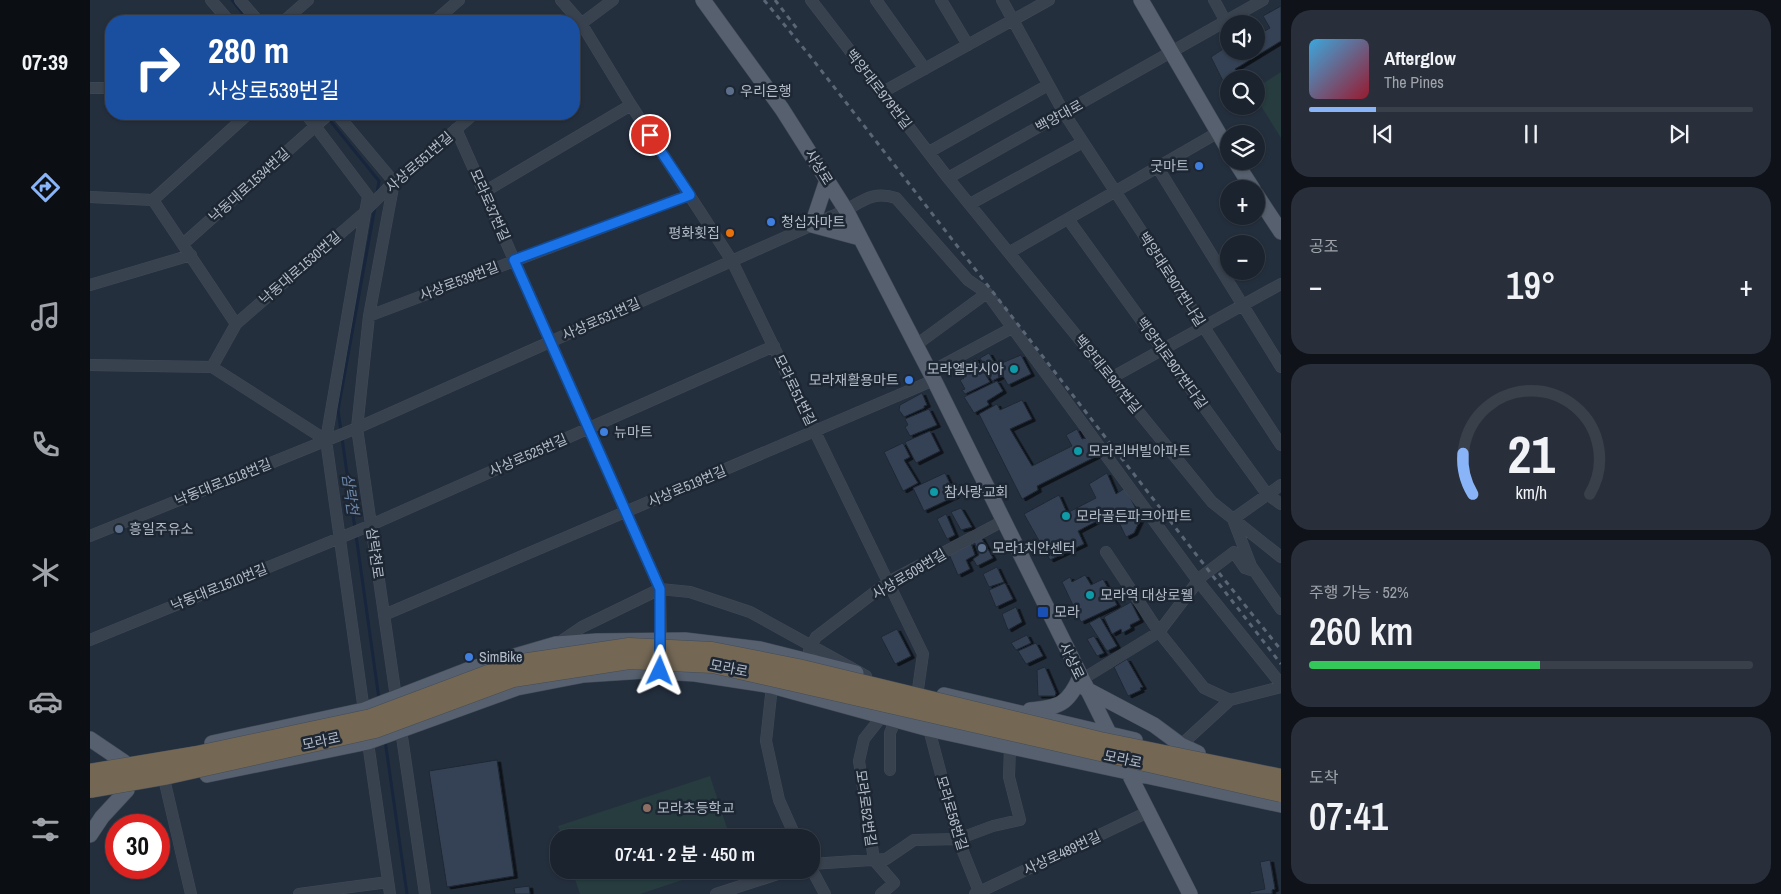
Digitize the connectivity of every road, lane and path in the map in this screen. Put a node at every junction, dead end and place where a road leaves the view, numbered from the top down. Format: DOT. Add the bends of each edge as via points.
graph roads {
  1 [pos="211,0"];
  2 [pos="240,0"];
  3 [pos="308,0"];
  4 [pos="459,0"];
  5 [pos="561,0"];
  6 [pos="613,0"];
  7 [pos="703,0"];
  8 [pos="811,0"];
  9 [pos="876,0"];
  10 [pos="941,0"];
  11 [pos="1002,0"];
  12 [pos="1049,0"];
  13 [pos="1141,0"];
  14 [pos="1214,0"];
  15 [pos="1263,0"];
  16 [pos="224,15"];
  17 [pos="253,15"];
  18 [pos="291,15"];
  19 [pos="442,15"];
  20 [pos="570,15"];
  21 [pos="1222,15"];
  22 [pos="1238,15"];
  23 [pos="1013,20"];
  24 [pos="580,24"];
  25 [pos="1220,25"];
  26 [pos="580,30"];
  27 [pos="968,45"];
  28 [pos="1171,53"];
  29 [pos="925,69"];
  30 [pos="1048,85"];
  31 [pos="90,88"];
  32 [pos="105,88"];
  33 [pos="881,93"];
  34 [pos="631,106"];
  35 [pos="1064,113"];
  36 [pos="241,120"];
  37 [pos="322,120"];
  38 [pos="343,120"];
  39 [pos="467,120"];
  40 [pos="456,129"];
  41 [pos="1217,133"];
  42 [pos="1220,138"];
  43 [pos="1083,142"];
  44 [pos="928,152"];
  45 [pos="1158,168"];
  46 [pos="948,178"];
  47 [pos="827,180"];
  48 [pos="394,182"];
  49 [pos="484,192"];
  50 [pos="1115,192"];
  51 [pos="690,195"];
  52 [pos="90,197"];
  53 [pos="154,200"];
  54 [pos="970,204"];
  55 [pos="1265,208"];
  56 [pos="846,210"];
  57 [pos="364,212"];
  58 [pos="1068,219"];
  59 [pos="812,225"];
  60 [pos="1281,232"];
  61 [pos="860,238"];
  62 [pos="183,244"];
  63 [pos="1010,252"];
  64 [pos="191,255"];
  65 [pos="514,260"];
  66 [pos="732,261"];
  67 [pos="90,284"];
  68 [pos="1281,284"];
  69 [pos="987,293"];
  70 [pos="1244,305"];
  71 [pos="369,316"];
  72 [pos="236,324"];
  73 [pos="1204,327"];
  74 [pos="1012,328"];
  75 [pos="550,342"];
  76 [pos="774,346"];
  77 [pos="916,346"];
  78 [pos="1162,349"];
  79 [pos="90,365"];
  80 [pos="212,367"];
  81 [pos="1281,367"];
  82 [pos="932,376"];
  83 [pos="1112,378"];
  84 [pos="588,428"];
  85 [pos="352,430"];
  86 [pos="815,431"];
  87 [pos="330,438"];
  88 [pos="1281,445"];
  89 [pos="1281,485"];
  90 [pos="1267,494"];
  91 [pos="1281,504"];
  92 [pos="626,512"];
  93 [pos="1232,519"];
  94 [pos="1003,521"];
  95 [pos="368,526"];
  96 [pos="90,536"];
  97 [pos="344,536"];
  98 [pos="1106,552"];
  99 [pos="1281,557"];
  100 [pos="1254,571"];
  101 [pos="1198,581"];
  102 [pos="888,582"];
  103 [pos="660,589"];
  104 [pos="1281,609"];
  105 [pos="384,615"];
  106 [pos="1159,632"];
  107 [pos="90,640"];
  108 [pos="661,640"];
  109 [pos="556,644"];
  110 [pos="812,645"];
  111 [pos="803,659"];
  112 [pos="660,671"];
  113 [pos="866,676"];
  114 [pos="1083,682"];
  115 [pos="772,686"];
  116 [pos="1281,686"];
  117 [pos="918,689"];
  118 [pos="1230,700"];
  119 [pos="380,704"];
  120 [pos="1020,712"];
  121 [pos="889,717"];
  122 [pos="929,729"];
  123 [pos="1109,734"];
  124 [pos="385,736"];
  125 [pos="90,739"];
  126 [pos="1181,745"];
  127 [pos="1010,747"];
  128 [pos="1198,753"];
  129 [pos="197,755"];
  130 [pos="124,762"];
  131 [pos="90,764"];
  132 [pos="90,769"];
  133 [pos="890,770"];
  134 [pos="1128,772"];
  135 [pos="1281,772"];
  136 [pos="90,773"];
  137 [pos="1281,778"];
  138 [pos="1156,779"];
  139 [pos="165,783"];
  140 [pos="90,789"];
  141 [pos="127,790"];
  142 [pos="1281,793"];
  143 [pos="1142,797"];
  144 [pos="90,798"];
  145 [pos="1281,805"];
  146 [pos="1150,811"];
  147 [pos="792,829"];
  148 [pos="90,835"];
  149 [pos="958,839"];
  150 [pos="874,860"];
  151 [pos="820,863"];
  152 [pos="762,879"];
  153 [pos="817,879"];
  154 [pos="388,882"];
  155 [pos="978,893"];
  156 [pos="191,894"];
  157 [pos="299,894"];
  158 [pos="390,894"];
  159 [pos="425,894"];
  160 [pos="716,894"];
  161 [pos="825,894"];
  162 [pos="881,894"];
  163 [pos="1190,894"];
  1 -- 16 [label="street"];
  2 -- 17 [label="street"];
  3 -- 18 [label="street"];
  4 -- 19 [label="street"];
  5 -- 20 [label="street, 모라로51번길"];
  6 -- 24 [label="street"];
  7 -- 47 [label="main road, 사상로" via="782,109"];
  8 -- 33 [label="street, 백양대로979번길"];
  9 -- 29 [label="street"];
  10 -- 27 [label="street"];
  11 -- 23 [label="street, 백양대로907번나길"];
  12 -- 23 [label="street"];
  13 -- 28 [label="main road"];
  14 -- 21 [label="street"];
  15 -- 22 [label="street, 백양대로"];
  23 -- 27 [label="street"];
  23 -- 30 [label="street, 백양대로907번나길"];
  25 -- 28 [label="street, 백양대로"];
  26 -- 34 [label="street, 모라로51번길"];
  27 -- 29 [label="street"];
  28 -- 35 [label="street, 백양대로"];
  28 -- 41 [label="main road"];
  29 -- 33 [label="street"];
  30 -- 35 [label="street, 백양대로907번나길"];
  30 -- 44 [label="street"];
  31 -- 32 [label="street"];
  33 -- 44 [label="street, 백양대로979번길"];
  34 -- 49 [label="street"];
  34 -- 51 [label="street, 모라로51번길"];
  35 -- 43 [label="street, 백양대로907번나길"];
  35 -- 46 [label="street, 백양대로"];
  36 -- 53 [label="street"];
  37 -- 57 [label="street, 삼락천로" via="368,196"];
  37 -- 62 [label="street, 낙동대로1534번길"];
  38 -- 48 [label="street"];
  39 -- 40 [label="street, 사상로551번길"];
  40 -- 48 [label="street, 사상로551번길"];
  40 -- 49 [label="street, 모라로37번길"];
  41 -- 42 [label="main road"];
  41 -- 45 [label="street"];
  43 -- 50 [label="street, 백양대로907번나길"];
  43 -- 54 [label="street"];
  44 -- 46 [label="street, 백양대로979번길"];
  45 -- 50 [label="street"];
  45 -- 70 [label="street"];
  46 -- 54 [label="street, 백양대로907번길"];
  47 -- 56 [label="main road, 사상로"];
  47 -- 59 [label="main road"];
  48 -- 57 [label="street, 사상로551번길"];
  48 -- 71 [label="street, 삼락천로"];
  49 -- 65 [label="street, 모라로37번길"];
  50 -- 58 [label="street"];
  50 -- 73 [label="street, 백양대로907번나길"];
  51 -- 65 [label="street, 사상로539번길"];
  51 -- 66 [label="street, 모라로51번길"];
  52 -- 53 [label="street"];
  53 -- 62 [label="street"];
  54 -- 63 [label="street, 백양대로907번길"];
  55 -- 60 [label="main road"];
  56 -- 59 [label="street, 사상로531번길"];
  56 -- 61 [label="main road, 사상로"];
  56 -- 69 [label="street, 사상로531번길" via="873,196 883,194 896,198 968,280"];
  57 -- 72 [label="street, 낙동대로1530번길"];
  57 -- 87 [label="street, 삼락천로"];
  58 -- 63 [label="street"];
  58 -- 78 [label="street, 백양대로907번다길"];
  59 -- 61 [label="main road"];
  59 -- 66 [label="street, 사상로531번길"];
  61 -- 77 [label="main road, 사상로"];
  62 -- 64 [label="street"];
  63 -- 83 [label="street, 백양대로907번길"];
  64 -- 67 [label="street"];
  64 -- 72 [label="street"];
  65 -- 71 [label="street, 사상로539번길"];
  65 -- 75 [label="street, 모라로37번길"];
  66 -- 75 [label="street, 사상로531번길"];
  66 -- 76 [label="street, 모라로51번길"];
  68 -- 70 [label="street"];
  69 -- 74 [label="street, 사상로531번길"];
  69 -- 77 [label="street"];
  70 -- 73 [label="street"];
  70 -- 81 [label="street"];
  71 -- 85 [label="street, 삼락천로"];
  72 -- 80 [label="street, 낙동대로1530번길"];
  73 -- 78 [label="street"];
  73 -- 88 [label="street, 백양대로907번나길"];
  74 -- 82 [label="street"];
  74 -- 101 [label="street, 사상로531번길"];
  75 -- 84 [label="street, 모라로37번길"];
  75 -- 85 [label="street, 사상로531번길"];
  76 -- 84 [label="street, 사상로525번길"];
  76 -- 86 [label="street, 모라로51번길"];
  77 -- 82 [label="main road, 사상로"];
  78 -- 83 [label="street"];
  78 -- 90 [label="street, 백양대로907번다길"];
  79 -- 80 [label="street"];
  80 -- 87 [label="street"];
  82 -- 86 [label="street, 사상로519번길"];
  82 -- 94 [label="main road, 사상로"];
  83 -- 93 [label="street, 백양대로907번길" via="1212,502"];
  84 -- 92 [label="street, 모라로37번길"];
  84 -- 95 [label="street, 사상로525번길"];
  85 -- 87 [label="street, 낙동대로1518번길"];
  85 -- 95 [label="street, 삼락천로"];
  86 -- 92 [label="street, 사상로519번길"];
  86 -- 102 [label="street, 모라로51번길"];
  87 -- 96 [label="street, 낙동대로1518번길"];
  87 -- 97 [label="street, 삼락천로"];
  89 -- 90 [label="street"];
  90 -- 91 [label="street, 백양대로907번다길"];
  90 -- 93 [label="street"];
  92 -- 103 [label="street, 모라로37번길"];
  92 -- 105 [label="street, 사상로519번길"];
  93 -- 99 [label="street, 백양대로907번길"];
  93 -- 100 [label="street"];
  94 -- 102 [label="street, 사상로509번길"];
  94 -- 114 [label="main road, 사상로"];
  95 -- 97 [label="street, 사상로525번길"];
  95 -- 105 [label="street, 삼락천로"];
  97 -- 107 [label="street, 낙동대로1510번길"];
  97 -- 119 [label="street, 삼락천로"];
  98 -- 106 [label="street"];
  100 -- 101 [label="street" via="1245,568 1234,552"];
  100 -- 104 [label="street"];
  101 -- 106 [label="street"];
  101 -- 116 [label="street, 사상로531번길"];
  102 -- 110 [label="street, 사상로509번길" via="816,637"];
  102 -- 117 [label="street, 모라로51번길" via="923,654"];
  103 -- 108 [label="street, 모라로37번길"];
  103 -- 109 [label="street" via="582,627"];
  103 -- 110 [label="street" via="690,592 750,612"];
  105 -- 119 [label="street, 삼락천로"];
  106 -- 114 [label="street"];
  106 -- 118 [label="street" via="1204,688"];
  108 -- 109 [label="main road, 모라로"];
  108 -- 111 [label="main road, 모라로" via="760,650"];
  108 -- 112 [label="street, 모라로37번길"];
  109 -- 119 [label="main road, 모라로" via="470,669"];
  110 -- 111 [label="street, 사상로509번길"];
  110 -- 113 [label="street"];
  111 -- 113 [label="main road, 모라로"];
  112 -- 115 [label="main road, 모라로"];
  112 -- 124 [label="main road, 모라로" via="600,673 517,688"];
  113 -- 117 [label="main road, 모라로"];
  114 -- 120 [label="main road" via="1055,708"];
  114 -- 123 [label="main road, 사상로"];
  114 -- 126 [label="main road"];
  115 -- 121 [label="main road, 모라로"];
  115 -- 147 [label="street" via="766,740 779,800"];
  116 -- 118 [label="street"];
  117 -- 120 [label="main road, 모라로"];
  118 -- 126 [label="street"];
  119 -- 124 [label="street, 삼락천로"];
  119 -- 124 [label="street, 삼락천로"];
  119 -- 130 [label="main road, 모라로"];
  120 -- 123 [label="main road, 모라로"];
  121 -- 122 [label="main road, 모라로"];
  121 -- 133 [label="street"];
  121 -- 150 [label="street, 모라로52번길" via="864,739 859,761"];
  122 -- 127 [label="main road, 모라로"];
  122 -- 149 [label="street, 모라로56번길"];
  123 -- 128 [label="main road, 모라로"];
  123 -- 134 [label="main road, 사상로"];
  124 -- 139 [label="main road, 모라로"];
  124 -- 154 [label="street, 삼락천로"];
  124 -- 159 [label="street, 삼락천로"];
  125 -- 130 [label="main road"];
  126 -- 128 [label="main road"];
  127 -- 134 [label="main road, 모라로"];
  127 -- 149 [label="street" via="1009,777 1020,820"];
  128 -- 135 [label="main road, 모라로"];
  129 -- 131 [label="highway, bridge"];
  129 -- 136 [label="highway, 모라로, bridge"];
  129 -- 137 [label="highway, 모라로, bridge" via="371,718 515,664 629,647 712,651 789,666 1100,741"];
  130 -- 132 [label="main road, 모라로"];
  130 -- 141 [label="main road" via="117,766 111,781 118,788"];
  134 -- 138 [label="main road, 모라로"];
  134 -- 143 [label="main road, 사상로"];
  138 -- 143 [label="main road"];
  138 -- 145 [label="main road, 모라로"];
  139 -- 141 [label="main road, 모라로"];
  139 -- 156 [label="street"];
  140 -- 142 [label="highway, 모라로, bridge" via="374,729 513,678 629,660 712,664"];
  141 -- 144 [label="main road, 모라로"];
  141 -- 148 [label="main road"];
  143 -- 146 [label="main road, 사상로"];
  146 -- 155 [label="street, 사상로489번길"];
  146 -- 163 [label="main road, 사상로"];
  149 -- 150 [label="street" via="914,840 886,859"];
  149 -- 155 [label="street, 모라로56번길"];
  150 -- 151 [label="street"];
  150 -- 162 [label="street, 모라로52번길" via="894,883"];
  152 -- 160 [label="street"];
  153 -- 161 [label="street"];
  154 -- 157 [label="street"];
  154 -- 158 [label="street, 삼락천로"];
}
